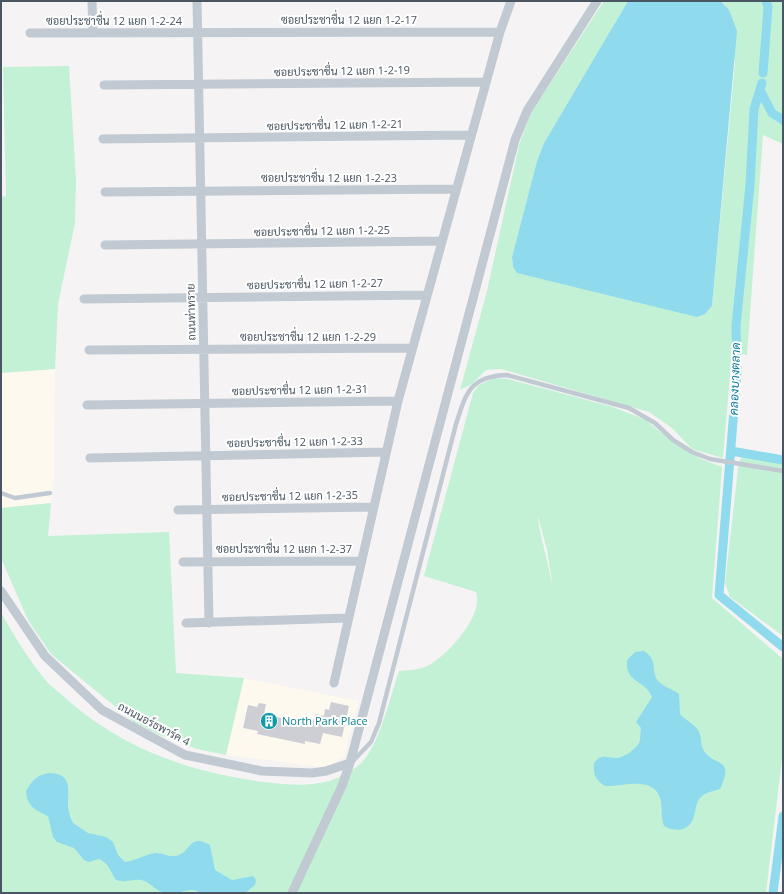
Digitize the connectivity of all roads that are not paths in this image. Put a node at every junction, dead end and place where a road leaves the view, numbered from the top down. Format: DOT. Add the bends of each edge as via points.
graph roads {
  1 [pos="92,1"];
  2 [pos="197,1"];
  3 [pos="511,1"];
  4 [pos="597,1"];
  5 [pos="197,32"];
  6 [pos="500,32"];
  7 [pos="30,33"];
  8 [pos="93,33"];
  9 [pos="486,82"];
  10 [pos="198,84"];
  11 [pos="104,85"];
  12 [pos="471,135"];
  13 [pos="199,138"];
  14 [pos="103,139"];
  15 [pos="456,189"];
  16 [pos="201,191"];
  17 [pos="105,192"];
  18 [pos="442,241"];
  19 [pos="202,244"];
  20 [pos="105,245"];
  21 [pos="427,295"];
  22 [pos="203,298"];
  23 [pos="84,299"];
  24 [pos="412,348"];
  25 [pos="89,350"];
  26 [pos="204,350"];
  27 [pos="398,401"];
  28 [pos="204,404"];
  29 [pos="86,405"];
  30 [pos="386,452"];
  31 [pos="205,456"];
  32 [pos="90,458"];
  33 [pos="783,471"];
  34 [pos="1,493"];
  35 [pos="50,493"];
  36 [pos="374,507"];
  37 [pos="178,510"];
  38 [pos="206,510"];
  39 [pos="361,561"];
  40 [pos="183,562"];
  41 [pos="208,562"];
  42 [pos="1,591"];
  43 [pos="348,618"];
  44 [pos="209,623"];
  45 [pos="186,624"];
  46 [pos="334,683"];
  47 [pos="350,763"];
  48 [pos="292,893"];
  1 -- 8 [label="street"];
  2 -- 5 [label="street, ถนนท่าทราย"];
  3 -- 6 [label="street"];
  4 -- 47 [label="street" via="527,111 515,140"];
  5 -- 6 [label="street, ซอยประชาชื่น 12 แยก 1-2-17"];
  5 -- 8 [label="street, ซอยประชาชื่น 12 แยก 1-2-24"];
  5 -- 10 [label="street, ถนนท่าทราย"];
  6 -- 9 [label="street"];
  7 -- 8 [label="street, ซอยประชาชื่น 12 แยก 1-2-24"];
  9 -- 10 [label="street, ซอยประชาชื่น 12 แยก 1-2-19"];
  9 -- 12 [label="street"];
  10 -- 11 [label="street, ซอยประชาชื่น 12 แยก 1-2-19"];
  10 -- 13 [label="street, ถนนท่าทราย"];
  12 -- 13 [label="street, ซอยประชาชื่น 12 แยก 1-2-21"];
  12 -- 15 [label="street"];
  13 -- 14 [label="street, ซอยประชาชื่น 12 แยก 1-2-21"];
  13 -- 16 [label="street, ถนนท่าทราย"];
  15 -- 16 [label="street, ซอยประชาชื่น 12 แยก 1-2-23"];
  15 -- 18 [label="street"];
  16 -- 17 [label="street, ซอยประชาชื่น 12 แยก 1-2-23"];
  16 -- 19 [label="street, ถนนท่าทราย"];
  18 -- 19 [label="street, ซอยประชาชื่น 12 แยก 1-2-25"];
  18 -- 21 [label="street"];
  19 -- 20 [label="street, ซอยประชาชื่น 12 แยก 1-2-25"];
  19 -- 22 [label="street, ถนนท่าทราย"];
  21 -- 22 [label="street, ซอยประชาชื่น 12 แยก 1-2-27"];
  21 -- 24 [label="street"];
  22 -- 23 [label="street, ซอยประชาชื่น 12 แยก 1-2-27"];
  22 -- 26 [label="street, ถนนท่าทราย"];
  24 -- 26 [label="street, ซอยประชาชื่น 12 แยก 1-2-29"];
  24 -- 27 [label="street"];
  25 -- 26 [label="street, ซอยประชาชื่น 12 แยก 1-2-29"];
  26 -- 28 [label="street, ถนนท่าทราย"];
  27 -- 28 [label="street, ซอยประชาชื่น 12 แยก 1-2-31"];
  27 -- 30 [label="street"];
  28 -- 29 [label="street, ซอยประชาชื่น 12 แยก 1-2-31"];
  28 -- 31 [label="street, ถนนท่าทราย"];
  30 -- 31 [label="street, ซอยประชาชื่น 12 แยก 1-2-33"];
  30 -- 36 [label="street"];
  31 -- 32 [label="street, ซอยประชาชื่น 12 แยก 1-2-33"];
  31 -- 38 [label="street, ถนนท่าทราย"];
  33 -- 47 [label="lane" via="710,460 673,440 656,423 629,408 513,376 494,375 479,381 465,395 456,424 379,723 366,749"];
  34 -- 35 [label="lane" via="15,498"];
  36 -- 38 [label="street, ซอยประชาชื่น 12 แยก 1-2-35"];
  36 -- 39 [label="street"];
  37 -- 38 [label="street, ซอยประชาชื่น 12 แยก 1-2-35"];
  38 -- 41 [label="street, ถนนท่าทราย"];
  39 -- 41 [label="street, ซอยประชาชื่น 12 แยก 1-2-37"];
  39 -- 43 [label="street"];
  40 -- 41 [label="street, ซอยประชาชื่น 12 แยก 1-2-37"];
  41 -- 44 [label="street, ถนนท่าทราย"];
  42 -- 47 [label="street, ถนนนอร์ธพาร์ค 4" via="45,656 102,710 185,755 262,771 312,773"];
  43 -- 44 [label="street"];
  43 -- 46 [label="street"];
  44 -- 45 [label="street"];
  47 -- 48 [label="street" via="342,786"];
}
